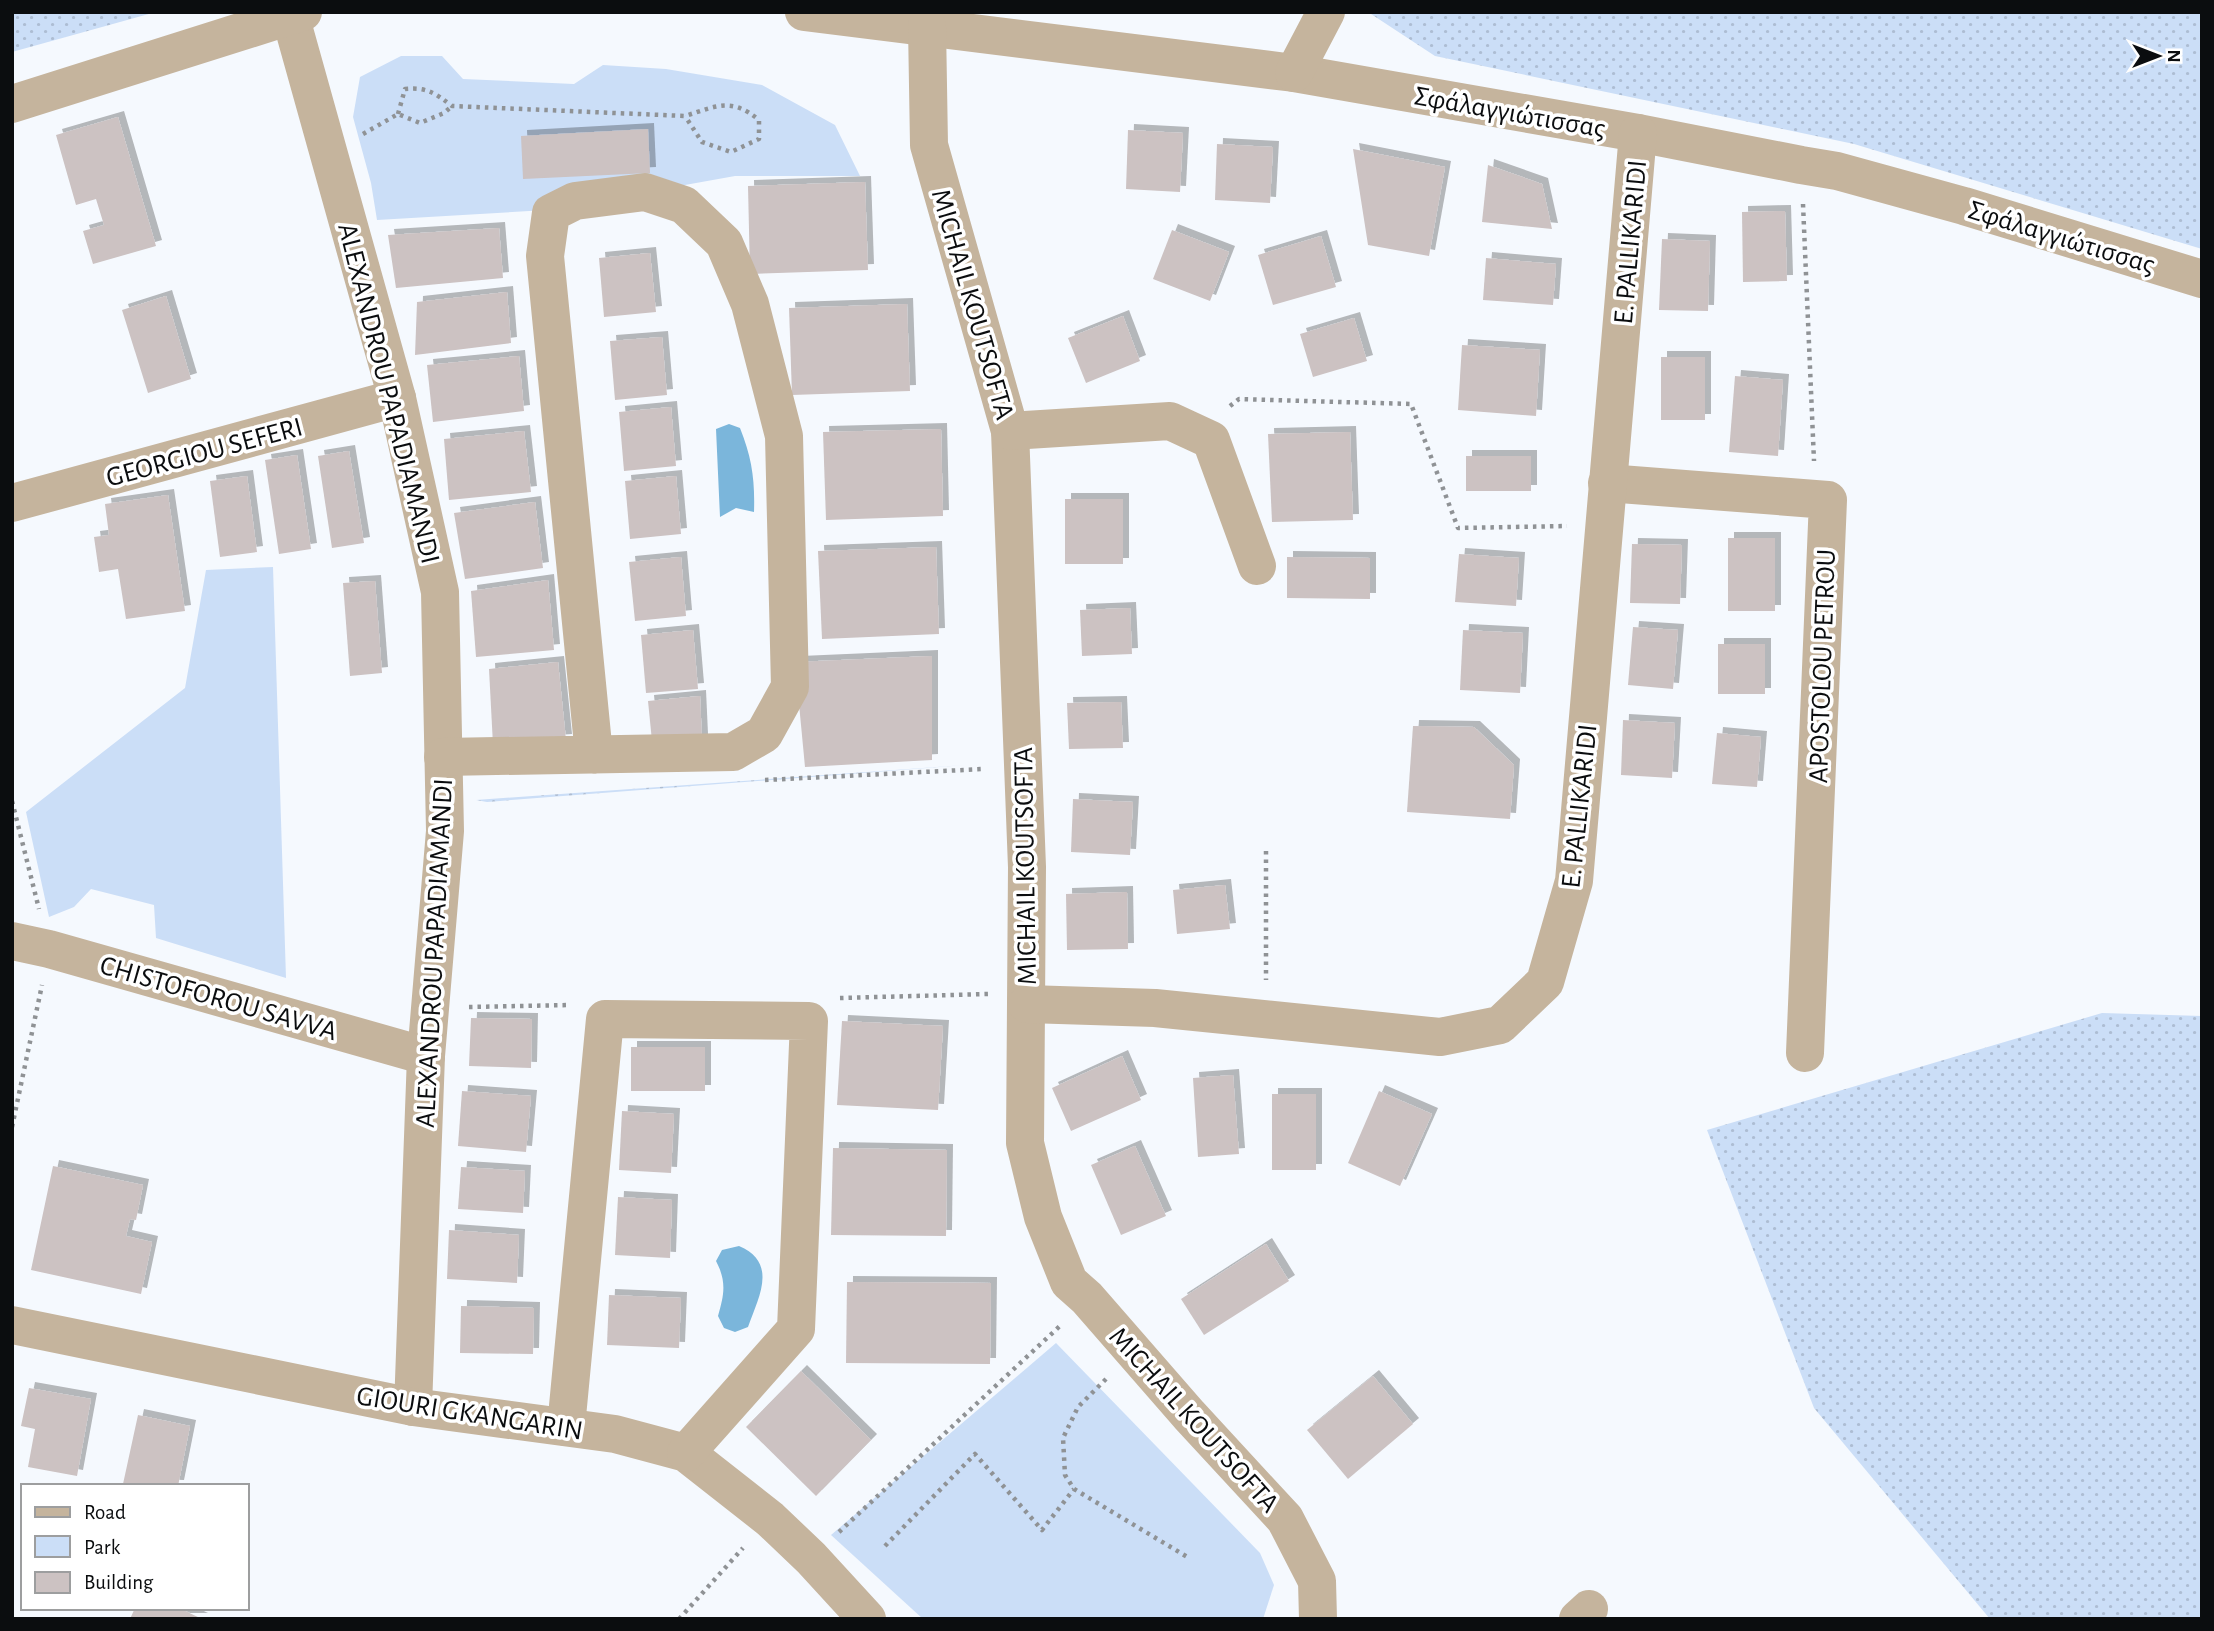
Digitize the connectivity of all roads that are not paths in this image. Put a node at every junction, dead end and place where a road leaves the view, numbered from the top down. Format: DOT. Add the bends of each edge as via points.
graph roads {
  1 [pos="804,12"];
  2 [pos="1326,12"];
  3 [pos="296,13"];
  4 [pos="927,26"];
  5 [pos="1294,74"];
  6 [pos="12,104"];
  7 [pos="1638,134"];
  8 [pos="2202,279"];
  9 [pos="397,398"];
  10 [pos="1010,431"];
  11 [pos="1607,483"];
  12 [pos="12,503"];
  13 [pos="1257,566"];
  14 [pos="594,755"];
  15 [pos="443,757"];
  16 [pos="12,941"];
  17 [pos="1027,1004"];
  18 [pos="1805,1053"];
  19 [pos="426,1056"];
  20 [pos="12,1325"];
  21 [pos="413,1407"];
  22 [pos="566,1427"];
  23 [pos="686,1453"];
  24 [pos="867,1619"];
  25 [pos="1318,1619"];
  1 -- 4 [label="street, Σφάλαγγιώτισσας"];
  2 -- 5 [label="street"];
  3 -- 6 [label="street"];
  3 -- 9 [label="street, ALEXANDROU PAPADIAMANDI"];
  4 -- 5 [label="street, Σφάλαγγιώτισσας"];
  4 -- 10 [label="street, MICHAIL KOUTSOFTA" via="929,145"];
  5 -- 7 [label="street, Σφάλαγγιώτισσας"];
  7 -- 8 [label="street, Σφάλαγγιώτισσας" via="1837,172"];
  7 -- 11 [label="street, E. PALLIKARIDI"];
  9 -- 12 [label="street, GEORGIOU SEFERI"];
  9 -- 15 [label="street, ALEXANDROU PAPADIAMANDI" via="440,592"];
  10 -- 13 [label="street" via="1170,421 1211,440"];
  10 -- 17 [label="street, MICHAIL KOUTSOFTA" via="1027,867"];
  11 -- 17 [label="street, E. PALLIKARIDI" via="1574,881 1545,982 1500,1025 1440,1037 1155,1008"];
  11 -- 18 [label="street, APOSTOLOU PETROU" via="1828,500"];
  14 -- 14 [label="street" via="733,752 764,734 790,687 784,436 750,304 724,243 684,205 645,192 575,201 551,213 545,256"];
  14 -- 15 [label="street"];
  15 -- 19 [label="street, ALEXANDROU PAPADIAMANDI" via="445,831"];
  16 -- 19 [label="street, CHISTOFOROU SAVVA"];
  17 -- 25 [label="street, MICHAIL KOUTSOFTA" via="1025,1143 1043,1217 1069,1282 1285,1519 1317,1581"];
  19 -- 21 [label="street, ALEXANDROU PAPADIAMANDI"];
  20 -- 21 [label="street, GIOURI GKANGARIN"];
  21 -- 22 [label="street, GIOURI GKANGARIN"];
  22 -- 23 [label="street, GIOURI GKANGARIN" via="615,1434"];
  22 -- 23 [label="street" via="605,1019 808,1021 796,1329"];
  23 -- 24 [label="street, GIOURI GKANGARIN" via="770,1519"];
}
